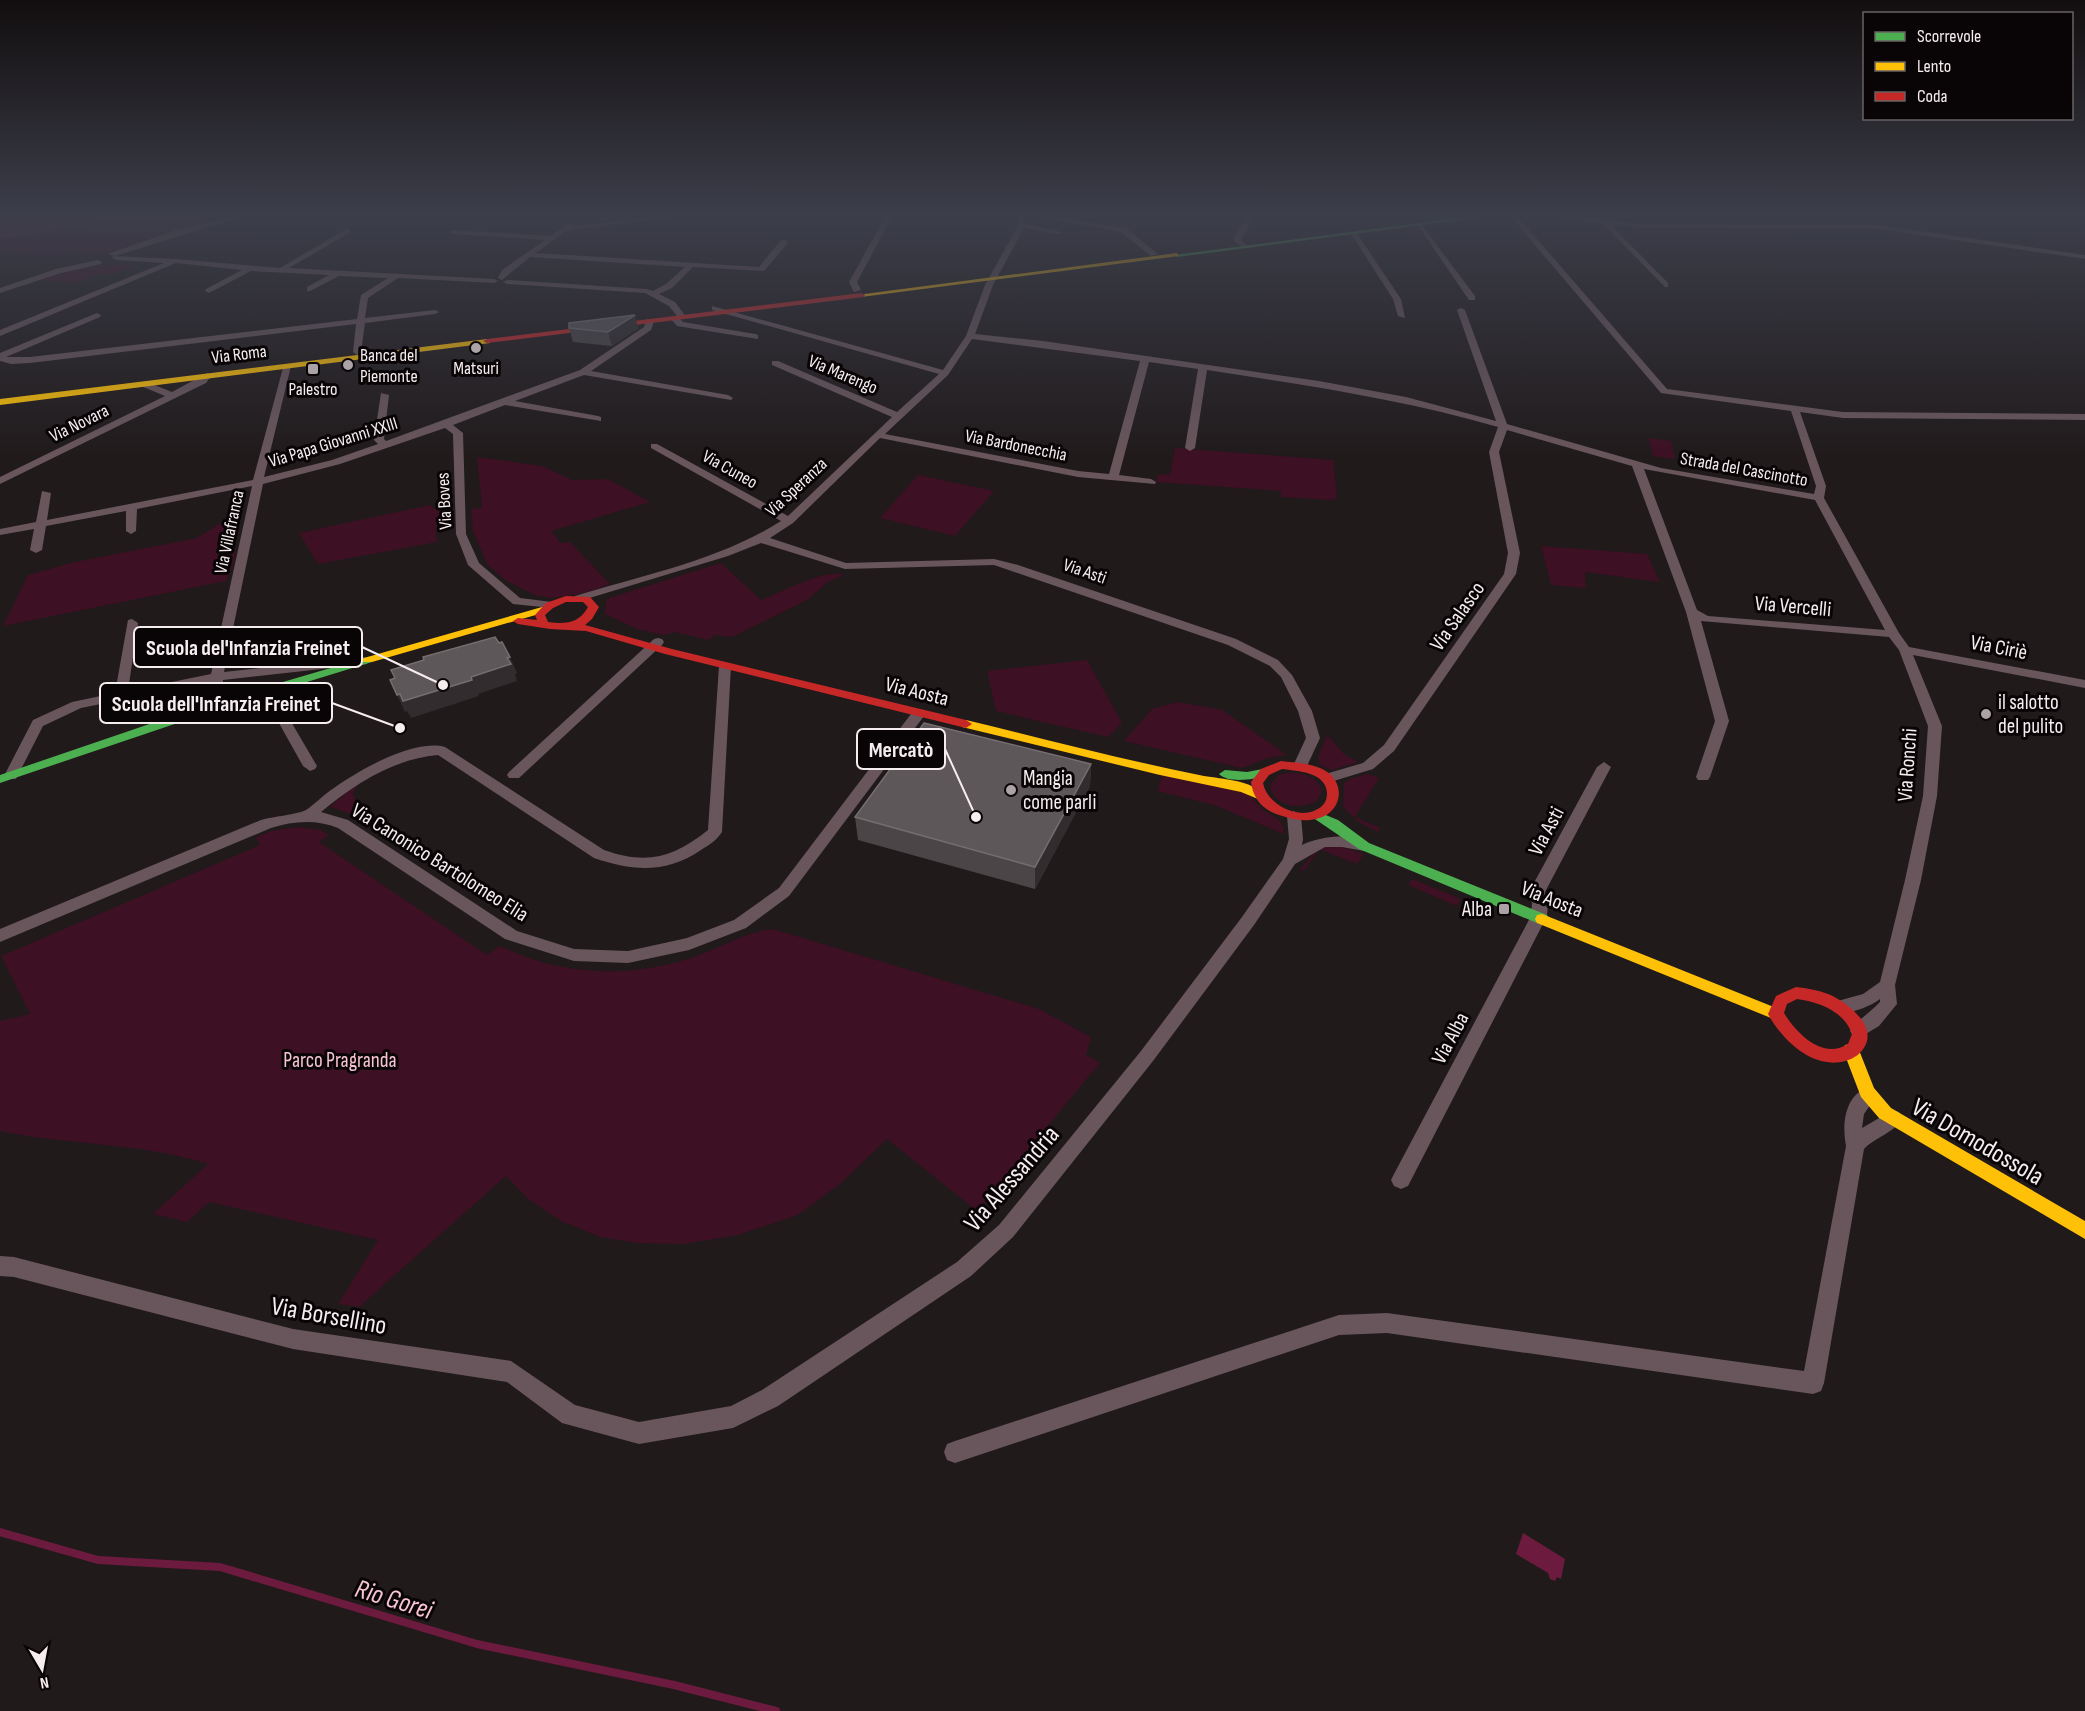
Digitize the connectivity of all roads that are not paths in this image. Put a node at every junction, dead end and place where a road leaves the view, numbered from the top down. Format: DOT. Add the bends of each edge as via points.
graph roads {
  1 [pos="88,297"];
  2 [pos="364,297"];
  3 [pos="658,297"];
  4 [pos="820,297"];
  5 [pos="832,297"];
  6 [pos="986,297"];
  7 [pos="1396,297"];
  8 [pos="1583,297"];
  9 [pos="803,300"];
  10 [pos="767,307"];
  11 [pos="720,310"];
  12 [pos="1461,310"];
  13 [pos="435,312"];
  14 [pos="97,315"];
  15 [pos="678,316"];
  16 [pos="1402,316"];
  17 [pos="361,321"];
  18 [pos="650,321"];
  19 [pos="754,321"];
  20 [pos="0,333"];
  21 [pos="970,336"];
  22 [pos="755,337"];
  23 [pos="357,352"];
  24 [pos="0,357"];
  25 [pos="1145,358"];
  26 [pos="910,362"];
  27 [pos="775,363"];
  28 [pos="952,364"];
  29 [pos="287,366"];
  30 [pos="1203,367"];
  31 [pos="583,372"];
  32 [pos="945,374"];
  33 [pos="207,376"];
  34 [pos="144,384"];
  35 [pos="384,395"];
  36 [pos="0,396"];
  37 [pos="173,396"];
  38 [pos="728,398"];
  39 [pos="0,402"];
  40 [pos="504,402"];
  41 [pos="1795,410"];
  42 [pos="899,416"];
  43 [pos="2085,417"];
  44 [pos="598,419"];
  45 [pos="446,424"];
  46 [pos="1503,426"];
  47 [pos="877,435"];
  48 [pos="384,445"];
  49 [pos="654,446"];
  50 [pos="1190,448"];
  51 [pos="1637,465"];
  52 [pos="1113,478"];
  53 [pos="0,481"];
  54 [pos="258,482"];
  55 [pos="1150,482"];
  56 [pos="45,493"];
  57 [pos="1819,498"];
  58 [pos="132,506"];
  59 [pos="789,521"];
  60 [pos="40,524"];
  61 [pos="131,531"];
  62 [pos="0,532"];
  63 [pos="761,539"];
  64 [pos="36,550"];
  65 [pos="589,597"];
  66 [pos="1692,612"];
  67 [pos="545,613"];
  68 [pos="590,616"];
  69 [pos="132,623"];
  70 [pos="566,627"];
  71 [pos="1893,634"];
  72 [pos="655,645"];
  73 [pos="1905,650"];
  74 [pos="372,660"];
  75 [pos="725,666"];
  76 [pos="217,677"];
  77 [pos="2085,684"];
  78 [pos="267,691"];
  79 [pos="121,695"];
  80 [pos="215,706"];
  81 [pos="919,713"];
  82 [pos="1038,736"];
  83 [pos="310,766"];
  84 [pos="1300,766"];
  85 [pos="1604,767"];
  86 [pos="1263,773"];
  87 [pos="514,775"];
  88 [pos="6,777"];
  89 [pos="1703,777"];
  90 [pos="1327,778"];
  91 [pos="1258,795"];
  92 [pos="1331,805"];
  93 [pos="1316,815"];
  94 [pos="308,816"];
  95 [pos="1294,816"];
  96 [pos="1364,846"];
  97 [pos="1290,860"];
  98 [pos="1539,910"];
  99 [pos="1561,911"];
  100 [pos="0,936"];
  101 [pos="1887,985"];
  102 [pos="1840,1007"];
  103 [pos="1776,1014"];
  104 [pos="1858,1031"];
  105 [pos="1851,1050"];
  106 [pos="1831,1054"];
  107 [pos="1864,1087"];
  108 [pos="1893,1118"];
  109 [pos="1855,1146"];
  110 [pos="1401,1180"];
  111 [pos="2085,1231"];
  112 [pos="0,1266"];
  113 [pos="639,1433"];
  114 [pos="955,1452"];
  1 -- 20 [label="street"];
  2 -- 17 [label="street"];
  3 -- 15 [label="street" via="672,304"];
  4 -- 9 [label="main road"];
  5 -- 9 [label="main road"];
  6 -- 21 [label="street, Via Speranza"];
  7 -- 16 [label="street"];
  8 -- 41 [label="street" via="1664,391"];
  9 -- 10 [label="main road, Via Roma"];
  9 -- 11 [label="main road, Via Roma"];
  10 -- 11 [label="main road, Via Roma"];
  10 -- 19 [label="street" via="752,315"];
  11 -- 15 [label="main road, Via Roma"];
  11 -- 19 [label="street"];
  12 -- 46 [label="street"];
  13 -- 17 [label="street"];
  14 -- 24 [label="street"];
  15 -- 18 [label="main road, Via Roma"];
  15 -- 22 [label="street" via="680,324"];
  15 -- 23 [label="main road, Via Roma"];
  17 -- 23 [label="street"];
  17 -- 24 [label="street" via="30,360"];
  18 -- 29 [label="main road, Via Roma"];
  18 -- 31 [label="street, Via Papa Giovanni XXIII" via="648,328"];
  19 -- 26 [label="street"];
  21 -- 25 [label="street, Strada del Cascinotto"];
  21 -- 28 [label="street, Via Speranza"];
  23 -- 36 [label="main road, Via Roma"];
  25 -- 30 [label="street, Strada del Cascinotto"];
  25 -- 52 [label="street"];
  26 -- 28 [label="street"];
  26 -- 32 [label="street"];
  27 -- 42 [label="street, Via Marengo"];
  28 -- 32 [label="street, Via Speranza"];
  29 -- 33 [label="main road, Via Roma"];
  29 -- 54 [label="street, Via Villafranca"];
  30 -- 46 [label="street, Strada del Cascinotto" via="1406,400"];
  30 -- 50 [label="street"];
  31 -- 38 [label="street"];
  31 -- 40 [label="street, Via Papa Giovanni XXIII"];
  32 -- 42 [label="street, Via Speranza"];
  33 -- 34 [label="main road, Via Roma"];
  33 -- 37 [label="street, Via Novara"];
  34 -- 37 [label="street"];
  34 -- 39 [label="main road, Via Roma"];
  35 -- 48 [label="street" via="379,440"];
  37 -- 53 [label="street, Via Novara"];
  40 -- 44 [label="street"];
  40 -- 45 [label="street, Via Papa Giovanni XXIII"];
  41 -- 43 [label="street" via="1843,415"];
  41 -- 57 [label="street, Strada del Cascinotto" via="1821,486"];
  42 -- 47 [label="street, Via Speranza"];
  45 -- 48 [label="street, Via Papa Giovanni XXIII"];
  45 -- 67 [label="street, Via Boves" via="458,433 461,534 474,565 517,601"];
  46 -- 51 [label="street, Strada del Cascinotto"];
  46 -- 90 [label="street, Via Salasco" via="1494,452 1514,553 1510,574 1389,748 1368,766"];
  47 -- 52 [label="street, Via Bardonecchia"];
  47 -- 59 [label="street, Via Speranza"];
  48 -- 54 [label="street, Via Papa Giovanni XXIII"];
  49 -- 59 [label="street, Via Cuneo"];
  51 -- 57 [label="street, Strada del Cascinotto"];
  51 -- 66 [label="street"];
  52 -- 55 [label="street, Via Bardonecchia"];
  54 -- 58 [label="street, Via Papa Giovanni XXIII"];
  54 -- 76 [label="street, Via Villafranca"];
  56 -- 60 [label="street"];
  57 -- 71 [label="street, Via Ronchi"];
  58 -- 60 [label="street, Via Papa Giovanni XXIII"];
  58 -- 61 [label="street"];
  59 -- 63 [label="street, Via Speranza"];
  60 -- 62 [label="street, Via Papa Giovanni XXIII"];
  60 -- 64 [label="street"];
  63 -- 65 [label="street, Via Speranza"];
  63 -- 84 [label="street, Via Asti" via="844,566 994,562 1232,642 1274,663 1286,675 1305,711 1313,738"];
  65 -- 67 [label="main road" via="563,599"];
  65 -- 68 [label="main road" via="594,607"];
  66 -- 71 [label="street, Via Vercelli" via="1705,619"];
  66 -- 89 [label="street" via="1722,721"];
  67 -- 70 [label="main road, Via Aosta"];
  67 -- 74 [label="main road" via="482,627"];
  68 -- 70 [label="main road"];
  68 -- 72 [label="main road, Via Aosta" via="618,632"];
  69 -- 79 [label="street"];
  70 -- 72 [label="main road, Via Aosta" via="587,628"];
  71 -- 73 [label="street, Via Ronchi"];
  72 -- 75 [label="main road, Via Aosta"];
  72 -- 82 [label="main road, Via Aosta" via="685,645"];
  72 -- 87 [label="street"];
  73 -- 77 [label="street, Via Ciriè"];
  73 -- 101 [label="street, Via Ronchi" via="1935,726 1930,796"];
  74 -- 76 [label="street"];
  74 -- 78 [label="main road"];
  75 -- 81 [label="main road, Via Aosta"];
  75 -- 94 [label="street" via="715,832 685,856 654,864 621,863 599,854 440,750 422,750 375,770 350,783"];
  76 -- 79 [label="street"];
  76 -- 80 [label="street, Via Villafranca"];
  78 -- 80 [label="main road"];
  78 -- 83 [label="street"];
  79 -- 88 [label="street" via="78,705 38,723"];
  80 -- 88 [label="main road"];
  81 -- 82 [label="main road, Via Aosta"];
  81 -- 94 [label="street, Via Canonico Bartolomeo Elia" via="784,892 740,924 689,944 628,957 574,955 511,935 343,824"];
  82 -- 86 [label="main road, Via Aosta" via="1232,776"];
  82 -- 91 [label="main road, Via Aosta" via="1170,773 1245,788"];
  84 -- 86 [label="main road" via="1281,765"];
  84 -- 90 [label="main road"];
  85 -- 98 [label="street, Via Asti" via="1536,892"];
  86 -- 91 [label="main road" via="1256,787"];
  90 -- 92 [label="main road" via="1334,789"];
  91 -- 95 [label="main road" via="1272,809"];
  92 -- 93 [label="main road"];
  92 -- 98 [label="main road, Via Aosta" via="1363,831"];
  93 -- 95 [label="main road"];
  93 -- 96 [label="main road, Via Aosta"];
  94 -- 100 [label="street, Via Canonico Bartolomeo Elia" via="266,824"];
  95 -- 97 [label="street, Via Alessandria" via="1296,839"];
  96 -- 97 [label="street" via="1326,840"];
  96 -- 98 [label="main road, Via Aosta"];
  97 -- 113 [label="street, Via Alessandria" via="1147,1056 1006,1231 964,1269 770,1398 733,1417"];
  98 -- 99 [label="main road, Via Aosta"];
  98 -- 103 [label="main road, Via Aosta"];
  98 -- 110 [label="street, Via Alba"];
  101 -- 102 [label="street" via="1868,999"];
  101 -- 104 [label="street, Via Ronchi" via="1889,1005"];
  102 -- 103 [label="main road" via="1796,993 1775,998"];
  102 -- 104 [label="main road"];
  103 -- 106 [label="main road" via="1793,1039 1815,1051"];
  104 -- 105 [label="main road" via="1859,1040"];
  105 -- 106 [label="main road"];
  105 -- 107 [label="main road"];
  106 -- 107 [label="main road, Via Domodossola"];
  107 -- 108 [label="main road, Via Domodossola" via="1878,1108"];
  107 -- 109 [label="street" via="1851,1131"];
  108 -- 109 [label="street"];
  108 -- 111 [label="main road, Via Domodossola"];
  109 -- 114 [label="street" via="1813,1383 1387,1323 1339,1325"];
  112 -- 113 [label="street, Via Borsellino" via="293,1339 511,1372 570,1415"];
}
